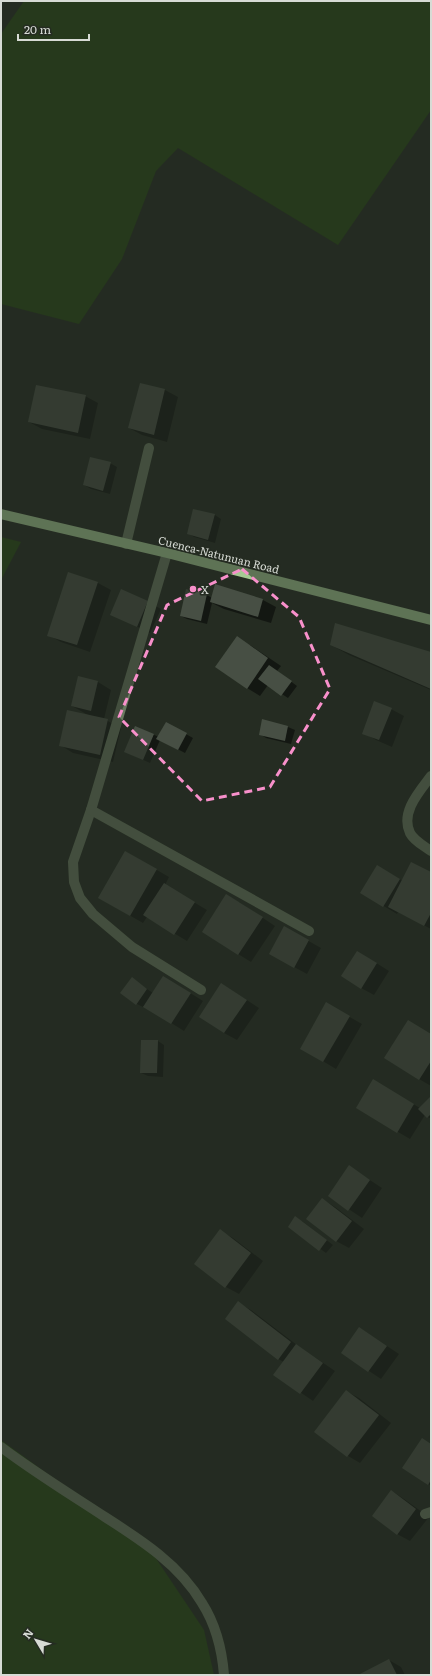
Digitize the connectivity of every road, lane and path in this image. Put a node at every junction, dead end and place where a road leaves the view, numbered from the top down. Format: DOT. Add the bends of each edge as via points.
graph roads {
  1 [pos="149,448"];
  2 [pos="1,514"];
  3 [pos="126,544"];
  4 [pos="167,553"];
  5 [pos="431,620"];
  6 [pos="431,776"];
  7 [pos="91,810"];
  8 [pos="431,851"];
  9 [pos="309,930"];
  10 [pos="201,990"];
  11 [pos="1,1447"];
  12 [pos="224,1675"];
  1 -- 3 [label="street"];
  2 -- 3 [label="main road, Cuenca-Natunuan Road"];
  3 -- 4 [label="main road, Cuenca-Natunuan Road"];
  4 -- 5 [label="main road, Cuenca-Natunuan Road"];
  4 -- 7 [label="street"];
  6 -- 8 [label="street" via="411,804 407,821 410,832 417,842"];
  7 -- 9 [label="street"];
  7 -- 10 [label="street" via="73,862 74,882 80,898 93,914 132,947"];
  11 -- 12 [label="street" via="29,1468 132,1534 180,1574 202,1602 217,1634"];
}
